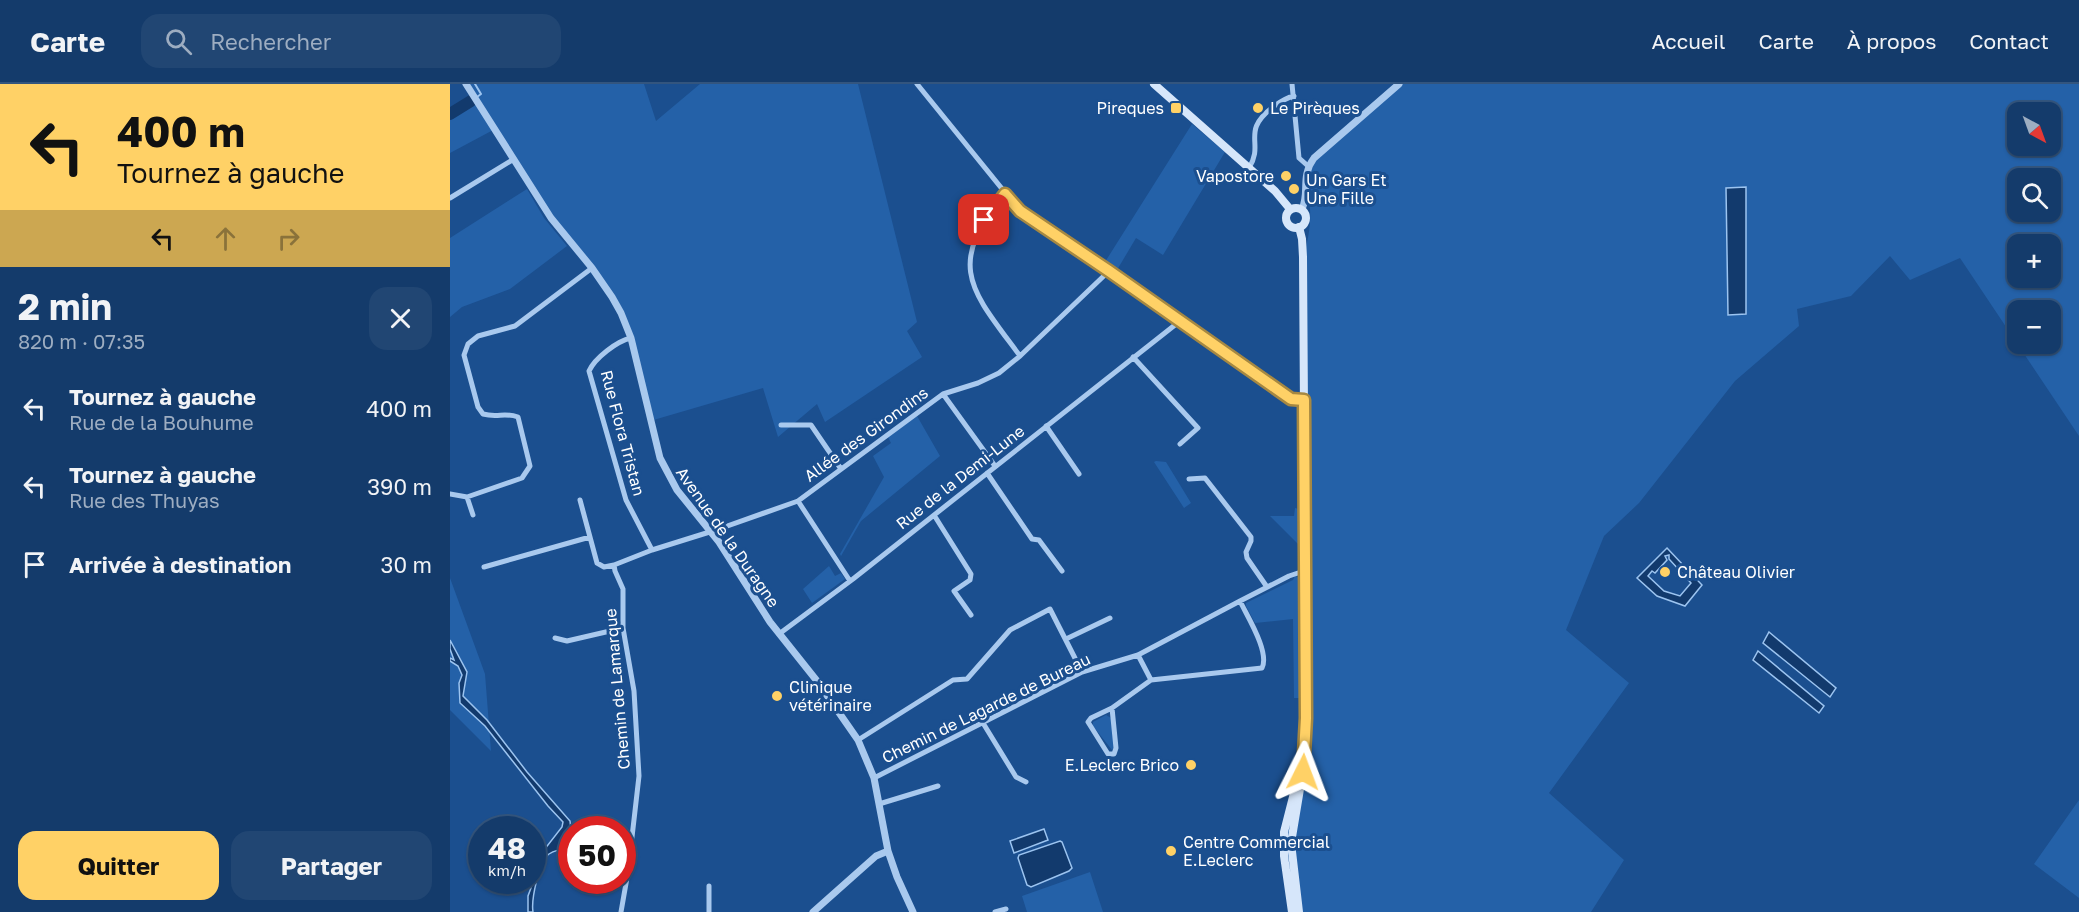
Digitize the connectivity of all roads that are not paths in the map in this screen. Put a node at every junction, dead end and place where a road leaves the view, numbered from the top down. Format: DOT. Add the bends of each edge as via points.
graph roads {
  1 [pos="466,84"];
  2 [pos="917,84"];
  3 [pos="1154,84"];
  4 [pos="1399,84"];
  5 [pos="1292,86"];
  6 [pos="1294,96"];
  7 [pos="514,159"];
  8 [pos="1308,166"];
  9 [pos="1249,168"];
  10 [pos="1005,194"];
  11 [pos="450,198"];
  12 [pos="1290,209"];
  13 [pos="1302,209"];
  14 [pos="1299,227"];
  15 [pos="592,268"];
  16 [pos="1109,271"];
  17 [pos="1180,321"];
  18 [pos="631,338"];
  19 [pos="1020,356"];
  20 [pos="1134,357"];
  21 [pos="943,394"];
  22 [pos="1304,400"];
  23 [pos="780,425"];
  24 [pos="1046,426"];
  25 [pos="1180,444"];
  26 [pos="995,466"];
  27 [pos="841,469"];
  28 [pos="987,473"];
  29 [pos="1079,474"];
  30 [pos="1189,479"];
  31 [pos="450,494"];
  32 [pos="467,497"];
  33 [pos="580,500"];
  34 [pos="798,501"];
  35 [pos="473,515"];
  36 [pos="934,515"];
  37 [pos="711,532"];
  38 [pos="590,537"];
  39 [pos="652,550"];
  40 [pos="614,565"];
  41 [pos="484,567"];
  42 [pos="1062,571"];
  43 [pos="1304,571"];
  44 [pos="850,581"];
  45 [pos="1266,587"];
  46 [pos="1240,601"];
  47 [pos="970,615"];
  48 [pos="1110,618"];
  49 [pos="623,628"];
  50 [pos="779,634"];
  51 [pos="555,638"];
  52 [pos="1066,639"];
  53 [pos="1138,655"];
  54 [pos="1082,672"];
  55 [pos="1150,680"];
  56 [pos="1112,708"];
  57 [pos="983,723"];
  58 [pos="858,740"];
  59 [pos="1304,740"];
  60 [pos="874,778"];
  61 [pos="1026,782"];
  62 [pos="938,786"];
  63 [pos="879,804"];
  64 [pos="888,851"];
  65 [pos="709,886"];
  66 [pos="1006,909"];
  67 [pos="621,912"];
  68 [pos="709,912"];
  69 [pos="813,912"];
  70 [pos="913,912"];
  71 [pos="995,912"];
  72 [pos="1292,912"];
  73 [pos="1299,912"];
  1 -- 7 [label="street, Avenue de la Duragne"];
  2 -- 10 [label="street"];
  3 -- 9 [label="main road"];
  4 -- 8 [label="street"];
  5 -- 6 [label="street"];
  6 -- 8 [label="street" via="1299,158"];
  6 -- 9 [label="street" via="1259,117"];
  7 -- 11 [label="street"];
  7 -- 15 [label="street, Avenue de la Duragne" via="551,218"];
  8 -- 13 [label="street"];
  9 -- 12 [label="main road"];
  10 -- 16 [label="street" via="1020,211"];
  10 -- 19 [label="street" via="976,234 969,256 969,275 981,303"];
  12 -- 13 [label="main road"];
  12 -- 14 [label="main road" via="1286,221"];
  13 -- 14 [label="main road" via="1306,219"];
  14 -- 22 [label="main road" via="1303,257"];
  15 -- 18 [label="street, Avenue de la Duragne" via="621,313"];
  15 -- 32 [label="street" via="515,326 478,336 468,344 464,355 478,407 483,414 494,417 506,413 518,417 530,466 522,478"];
  16 -- 17 [label="street"];
  16 -- 19 [label="street, Allée des Girondins"];
  17 -- 20 [label="street, Rue de la Demi-Lune"];
  17 -- 22 [label="street" via="1291,399"];
  18 -- 37 [label="street, Avenue de la Duragne" via="663,466"];
  18 -- 39 [label="street, Rue Flora Tristan" via="616,345 589,371 626,500"];
  19 -- 21 [label="street, Allée des Girondins" via="999,373"];
  20 -- 24 [label="street, Rue de la Demi-Lune"];
  20 -- 25 [label="street" via="1198,428"];
  21 -- 26 [label="street"];
  21 -- 27 [label="street, Allée des Girondins"];
  22 -- 43 [label="main road"];
  23 -- 27 [label="street" via="811,424"];
  24 -- 26 [label="street, Rue de la Demi-Lune"];
  24 -- 29 [label="street"];
  26 -- 28 [label="street, Rue de la Demi-Lune"];
  27 -- 34 [label="street, Allée des Girondins"];
  28 -- 36 [label="street, Rue de la Demi-Lune"];
  28 -- 42 [label="street" via="1032,539 1039,540"];
  30 -- 45 [label="street" via="1205,478 1251,537 1247,558"];
  31 -- 32 [label="street"];
  32 -- 35 [label="street"];
  33 -- 38 [label="street"];
  34 -- 37 [label="street, Allée des Girondins"];
  34 -- 44 [label="street"];
  36 -- 44 [label="street, Rue de la Demi-Lune"];
  36 -- 47 [label="street" via="971,574 970,580 954,591"];
  37 -- 39 [label="street"];
  37 -- 50 [label="street, Avenue de la Duragne"];
  38 -- 40 [label="street" via="597,563 604,567"];
  38 -- 41 [label="street"];
  39 -- 40 [label="street"];
  40 -- 49 [label="street, Chemin de Lamarque" via="623,589"];
  43 -- 45 [label="street, Chemin de Lagarde de Bureau"];
  43 -- 59 [label="main road"];
  44 -- 50 [label="street, Rue de la Demi-Lune"];
  45 -- 46 [label="street, Chemin de Lagarde de Bureau"];
  46 -- 53 [label="street, Chemin de Lagarde de Bureau"];
  46 -- 55 [label="street" via="1262,650 1262,668"];
  48 -- 52 [label="street"];
  49 -- 51 [label="street" via="567,641"];
  49 -- 67 [label="street, Chemin de Lamarque" via="634,691 639,776"];
  50 -- 58 [label="street, Avenue de la Duragne"];
  52 -- 54 [label="street"];
  52 -- 58 [label="street" via="1050,609 1010,630 968,679 953,680"];
  53 -- 54 [label="street, Chemin de Lagarde de Bureau"];
  53 -- 55 [label="street"];
  54 -- 57 [label="street, Chemin de Lagarde de Bureau"];
  55 -- 56 [label="street"];
  56 -- 56 [label="street" via="1088,722 1108,753 1114,754"];
  57 -- 60 [label="street, Chemin de Lagarde de Bureau"];
  57 -- 61 [label="street" via="1016,777"];
  58 -- 60 [label="street, Avenue de la Duragne"];
  59 -- 72 [label="main road" via="1284,832"];
  59 -- 73 [label="main road" via="1305,759 1291,843"];
  60 -- 63 [label="street, Avenue de la Duragne"];
  62 -- 63 [label="street"];
  63 -- 64 [label="street, Avenue de la Duragne"];
  64 -- 69 [label="street" via="876,856"];
  64 -- 70 [label="street, Avenue de la Duragne"];
  65 -- 68 [label="street"];
  66 -- 71 [label="street"];
}
